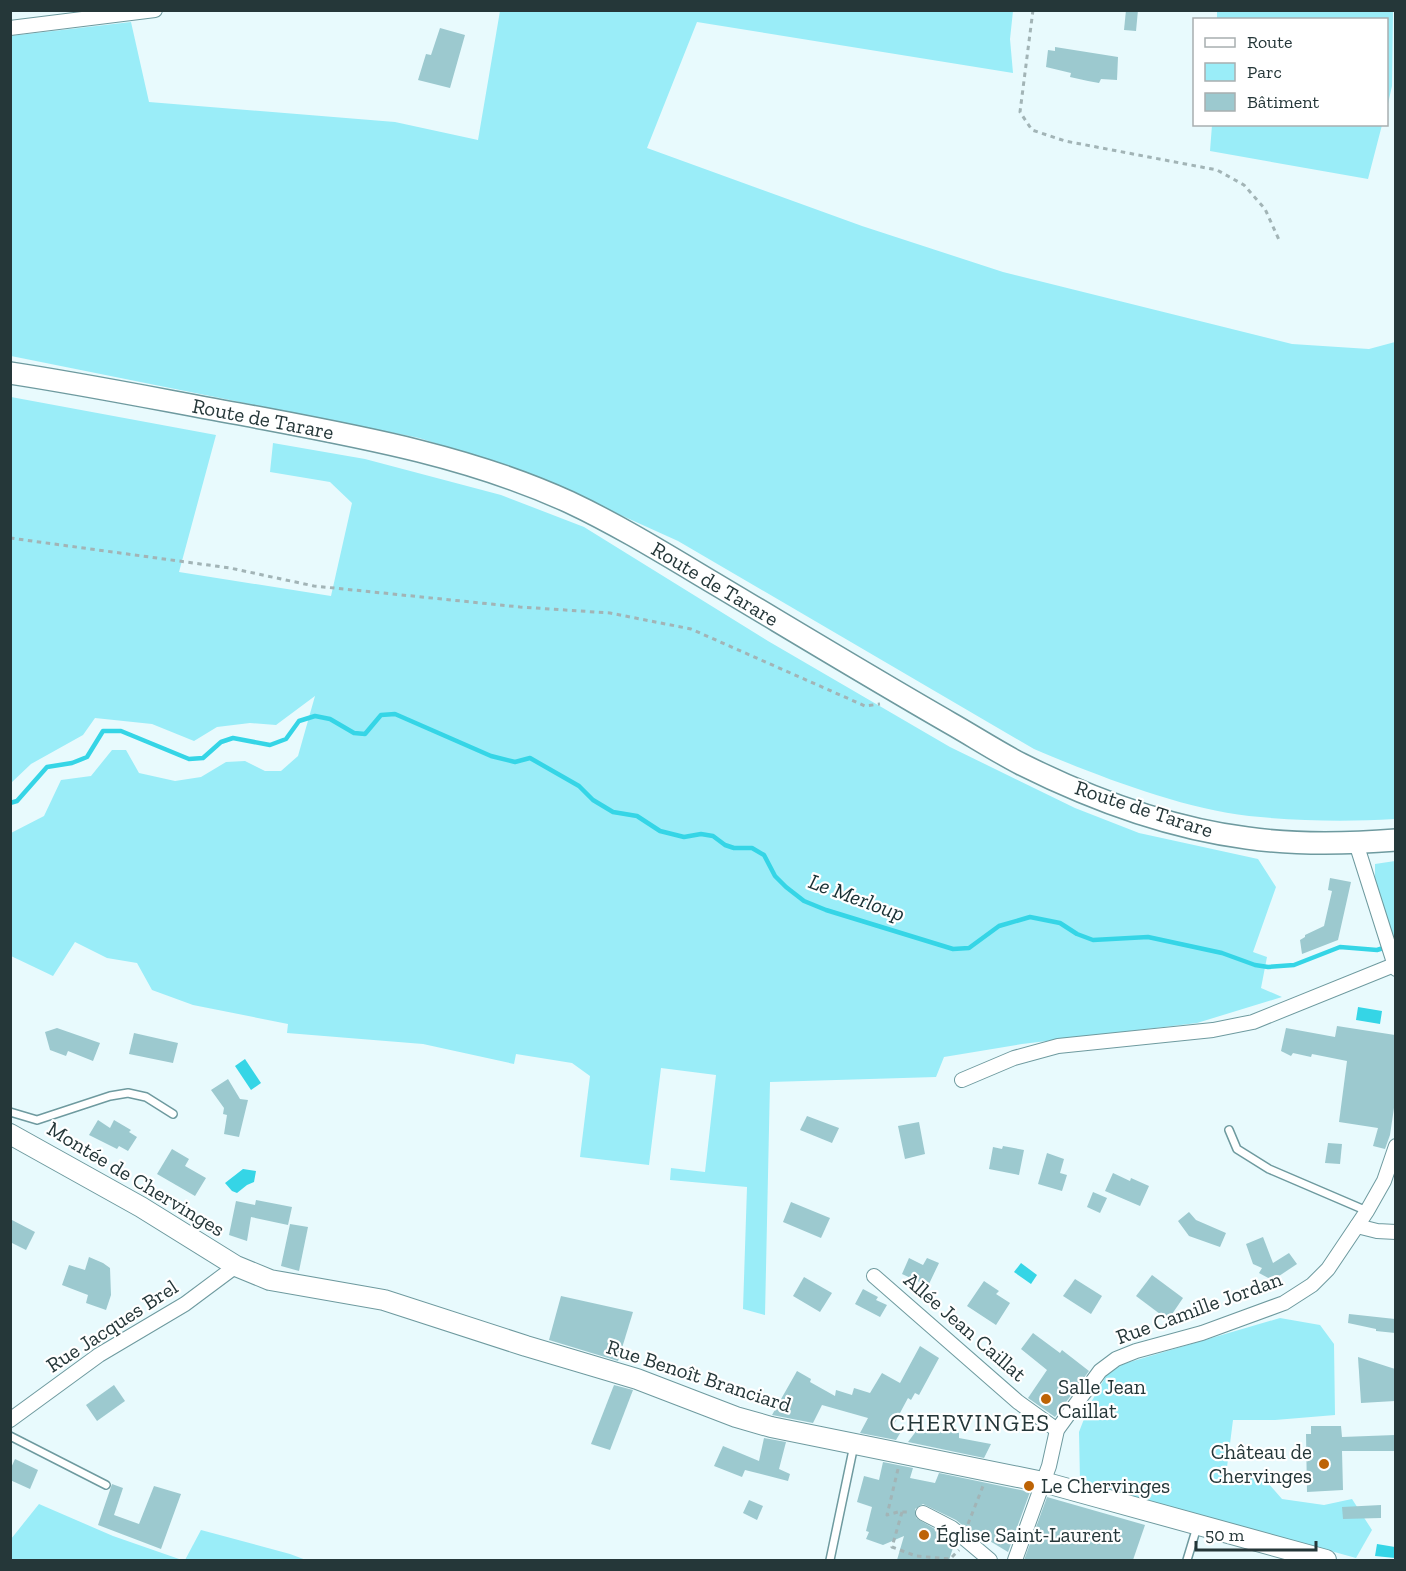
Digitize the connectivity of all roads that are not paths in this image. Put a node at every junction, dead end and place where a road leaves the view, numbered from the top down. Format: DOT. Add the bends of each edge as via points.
graph roads {
  1 [pos="155,10"];
  2 [pos="10,28"];
  3 [pos="10,373"];
  4 [pos="1395,840"];
  5 [pos="1356,843"];
  6 [pos="1394,964"];
  7 [pos="962,1080"];
  8 [pos="10,1112"];
  9 [pos="173,1114"];
  10 [pos="1229,1130"];
  11 [pos="10,1134"];
  12 [pos="1395,1146"];
  13 [pos="1367,1211"];
  14 [pos="1357,1226"];
  15 [pos="1395,1232"];
  16 [pos="236,1266"];
  17 [pos="874,1276"];
  18 [pos="10,1420"];
  19 [pos="1057,1430"];
  20 [pos="10,1436"];
  21 [pos="854,1444"];
  22 [pos="1043,1482"];
  23 [pos="106,1485"];
  24 [pos="923,1513"];
  25 [pos="1197,1524"];
  26 [pos="830,1560"];
  27 [pos="990,1560"];
  28 [pos="1015,1560"];
  29 [pos="1187,1560"];
  30 [pos="1326,1560"];
  1 -- 2 [label="street"];
  3 -- 5 [label="main road, Route de Tarare" via="408,447 457,460 568,502 637,538 1020,764 1098,799 1206,831 1248,838"];
  4 -- 5 [label="main road, Route de Tarare"];
  5 -- 6 [label="street"];
  6 -- 7 [label="street" via="1253,1022 1213,1030 1058,1046 1014,1058"];
  8 -- 9 [label="lane" via="36,1120 128,1094 146,1097"];
  10 -- 13 [label="lane" via="1237,1149 1269,1169"];
  11 -- 16 [label="street, Montée de Chervinges" via="141,1207"];
  12 -- 13 [label="street, Rue Camille Jordan" via="1384,1181"];
  13 -- 14 [label="street, Rue Camille Jordan"];
  14 -- 15 [label="street"];
  14 -- 19 [label="street, Rue Camille Jordan" via="1328,1269 1284,1303 1116,1359 1100,1371"];
  16 -- 18 [label="street, Rue Jacques Brel"];
  16 -- 21 [label="street, Rue Benoît Branciard" via="288,1285 384,1300 638,1379 735,1417"];
  17 -- 19 [label="street, Allée Jean Caillat" via="1018,1402"];
  19 -- 22 [label="street, Rue Camille Jordan"];
  20 -- 23 [label="lane"];
  21 -- 22 [label="street, Rue Benoît Branciard"];
  21 -- 26 [label="lane"];
  22 -- 25 [label="street, Rue Benoît Branciard"];
  22 -- 28 [label="street, Rue Camille Jordan"];
  24 -- 27 [label="street" via="952,1528"];
  25 -- 29 [label="lane"];
  25 -- 30 [label="street, Rue Benoît Branciard"];
}
